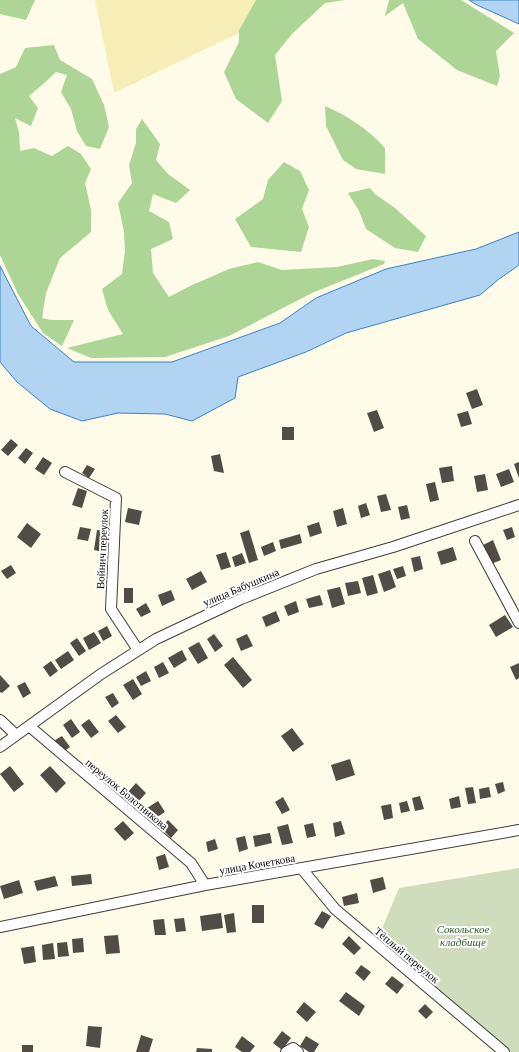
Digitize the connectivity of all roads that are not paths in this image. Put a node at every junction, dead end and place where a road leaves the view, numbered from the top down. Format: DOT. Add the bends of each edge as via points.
graph roads {
  1 [pos="65,472"];
  2 [pos="519,505"];
  3 [pos="475,541"];
  4 [pos="519,623"];
  5 [pos="138,650"];
  6 [pos="0,720"];
  7 [pos="28,726"];
  8 [pos="16,736"];
  9 [pos="0,747"];
  10 [pos="519,830"];
  11 [pos="302,869"];
  12 [pos="205,885"];
  13 [pos="0,927"];
  14 [pos="286,1052"];
  15 [pos="298,1052"];
  16 [pos="504,1052"];
  1 -- 5 [label="street, Войнич переулок" via="116,498 111,609"];
  2 -- 5 [label="street, улица Бабушкина" via="393,547 316,569 241,599"];
  3 -- 4 [label="street"];
  5 -- 7 [label="street, улица Бабушкина"];
  6 -- 8 [label="street"];
  7 -- 8 [label="street, улица Бабушкина"];
  7 -- 12 [label="street, переулок Болотникова" via="191,863"];
  8 -- 9 [label="street, улица Бабушкина"];
  10 -- 11 [label="street, улица Кочеткова"];
  11 -- 12 [label="street, улица Кочеткова"];
  11 -- 16 [label="street, Тёплый переулок" via="335,909"];
  12 -- 13 [label="street, улица Кочеткова"];
  14 -- 15 [label="street" via="293,1048"];
}
